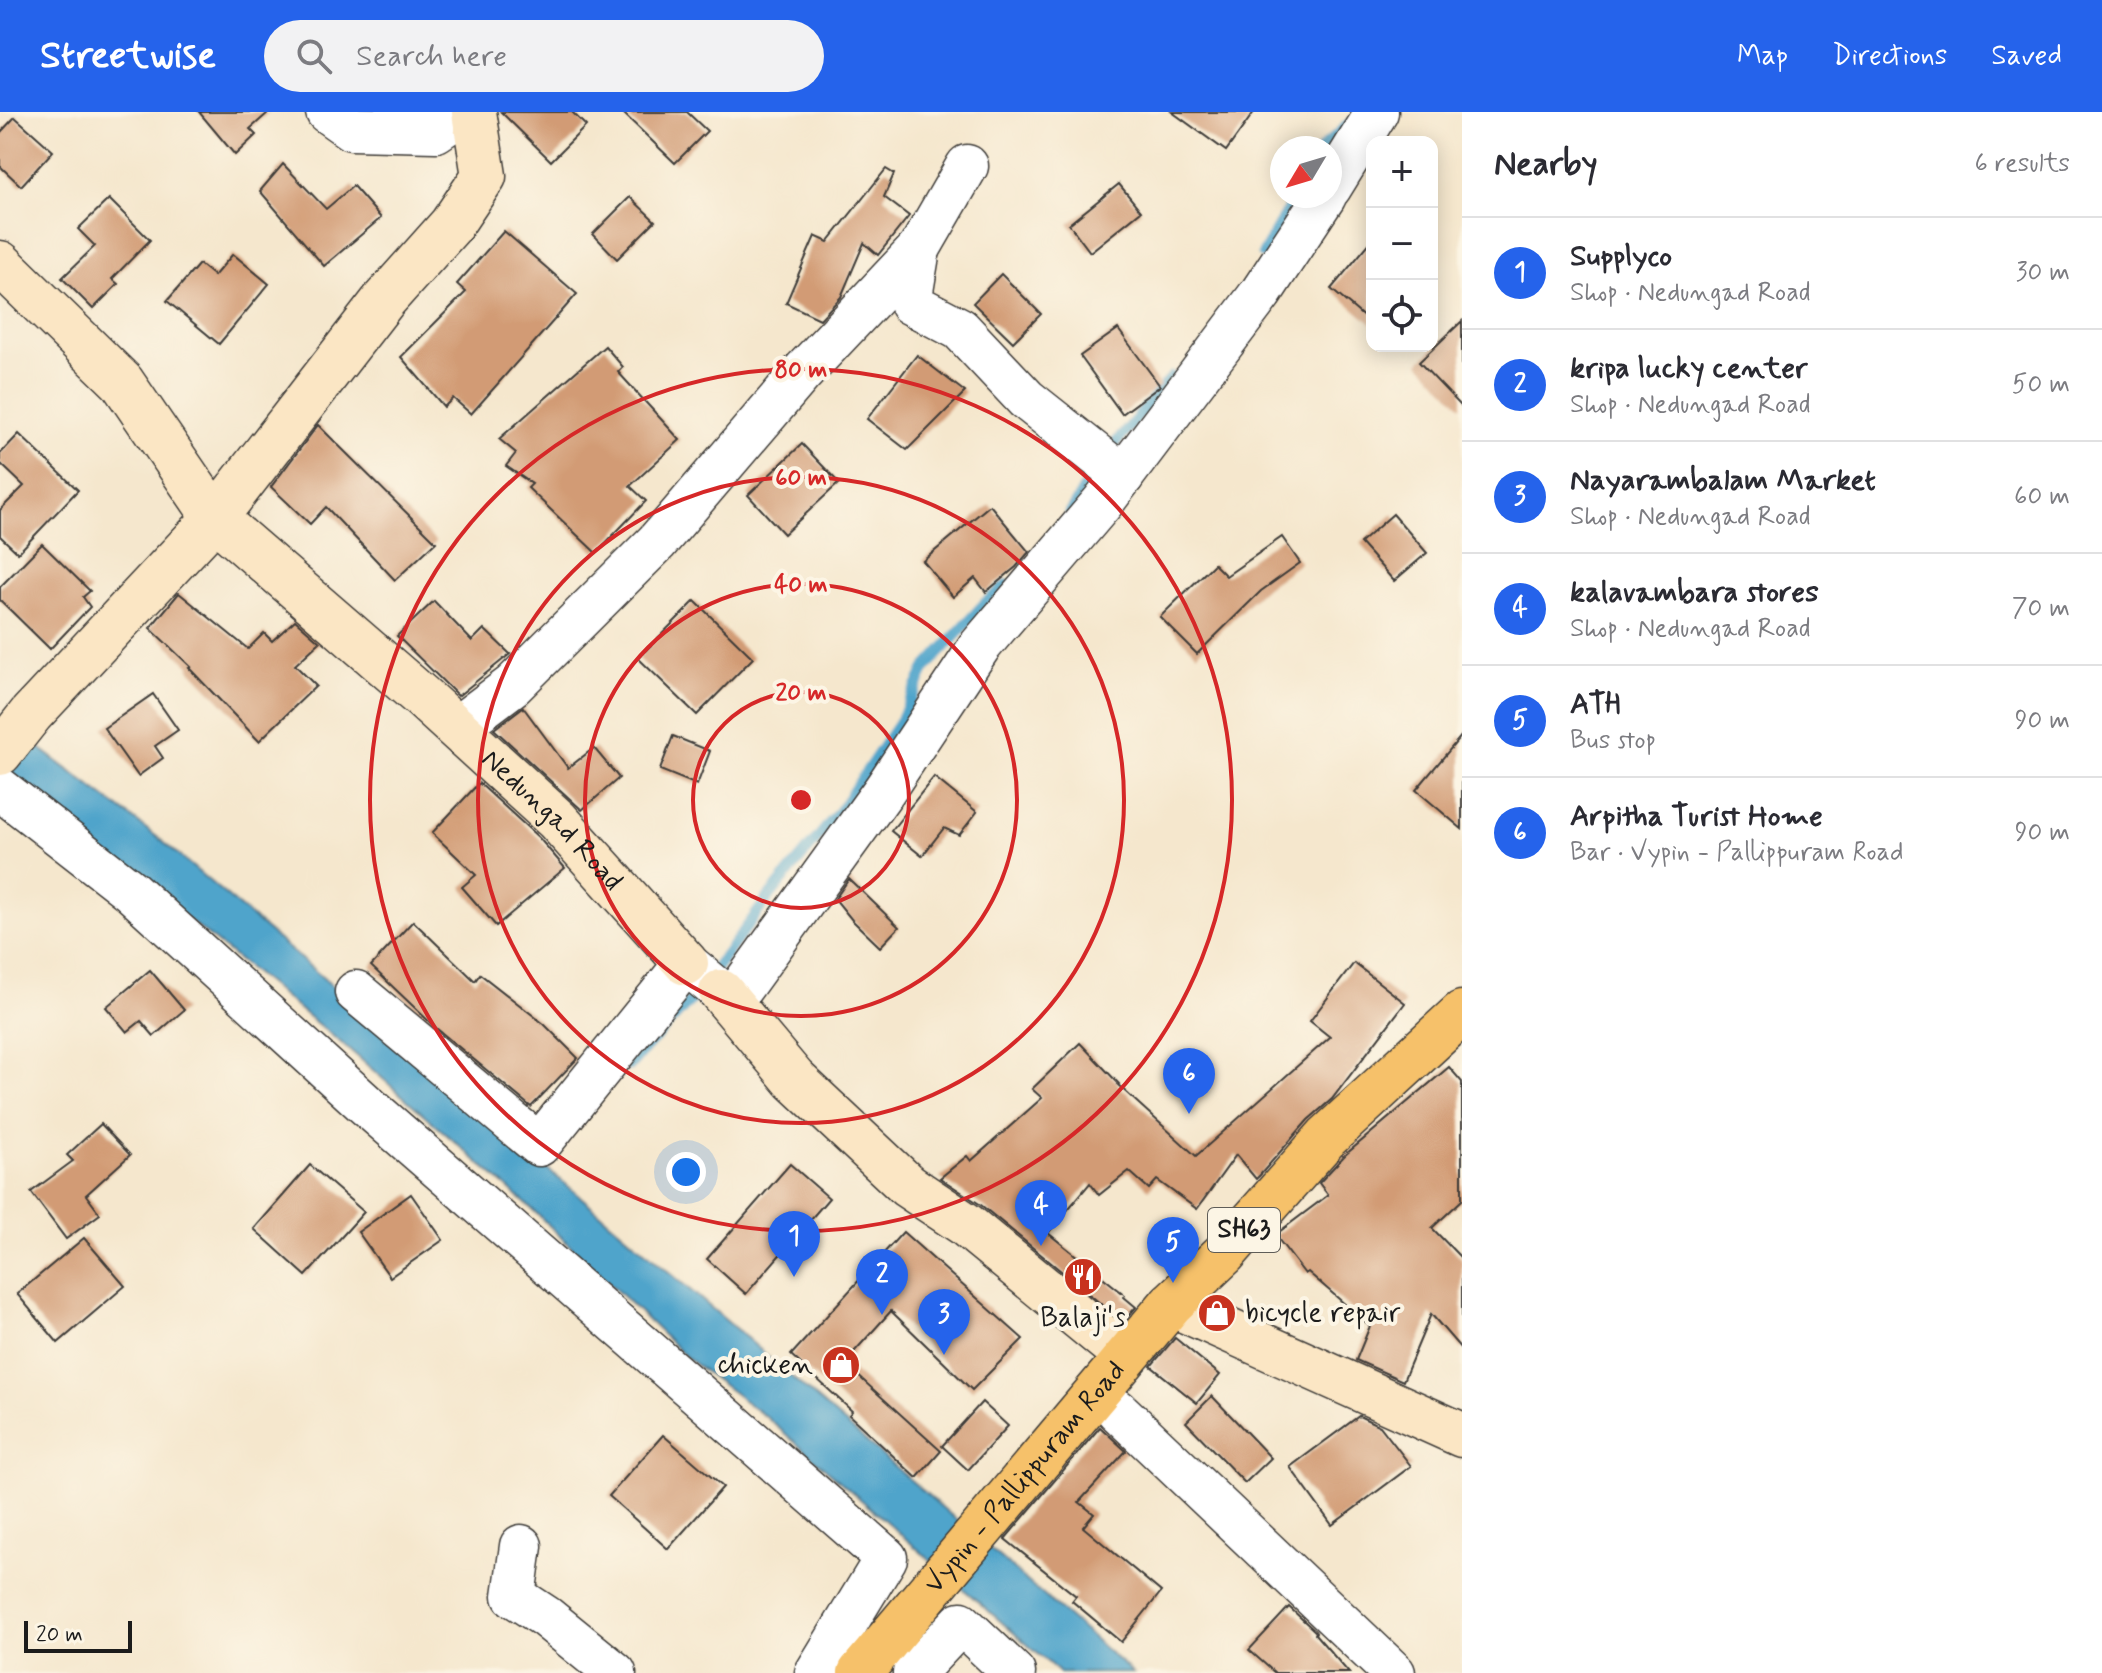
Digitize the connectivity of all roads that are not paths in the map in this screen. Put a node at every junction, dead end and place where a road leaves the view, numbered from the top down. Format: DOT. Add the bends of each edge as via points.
graph roads {
  1 [pos="327,112"];
  2 [pos="464,112"];
  3 [pos="474,112"];
  4 [pos="1377,112"];
  5 [pos="967,166"];
  6 [pos="1342,169"];
  7 [pos="1317,208"];
  8 [pos="919,249"];
  9 [pos="0,263"];
  10 [pos="1109,465"];
  11 [pos="215,518"];
  12 [pos="456,728"];
  13 [pos="0,753"];
  14 [pos="0,789"];
  15 [pos="686,963"];
  16 [pos="356,992"];
  17 [pos="726,997"];
  18 [pos="1462,1013"];
  19 [pos="1171,1304"];
  20 [pos="1126,1356"];
  21 [pos="1117,1410"];
  22 [pos="1462,1435"];
  23 [pos="521,1546"];
  24 [pos="615,1673"];
  25 [pos="816,1673"];
  26 [pos="860,1673"];
  27 [pos="914,1673"];
  28 [pos="1014,1673"];
  29 [pos="1394,1673"];
  1 -- 2 [label="street" via="351,129 436,131"];
  3 -- 11 [label="street" via="484,176 451,225 384,300"];
  4 -- 6 [label="street"];
  5 -- 8 [label="street"];
  7 -- 10 [label="street" via="1261,293"];
  8 -- 10 [label="street" via="910,303 960,329 1026,399"];
  8 -- 12 [label="street" via="800,375 657,542 513,685"];
  9 -- 11 [label="street, Nedungad Road" via="122,382"];
  10 -- 17 [label="street" via="885,789"];
  11 -- 12 [label="street, Nedungad Road"];
  11 -- 13 [label="street"];
  12 -- 15 [label="street, Nedungad Road" via="557,820"];
  14 -- 25 [label="street" via="131,891 364,1103 886,1558"];
  15 -- 16 [label="street" via="539,1145"];
  15 -- 17 [label="street, Nedungad Road"];
  17 -- 20 [label="street, Nedungad Road" via="794,1079 908,1186 965,1224"];
  18 -- 19 [label="main road, Vypin - Pallippuram Road / SH63" via="1327,1137 1224,1254"];
  19 -- 20 [label="main road, Vypin - Pallippuram Road / SH63"];
  19 -- 22 [label="street"];
  20 -- 26 [label="main road, Vypin - Pallippuram Road / SH63"];
  21 -- 29 [label="street"];
  23 -- 24 [label="street" via="514,1596"];
  27 -- 28 [label="street" via="961,1623"];
}
